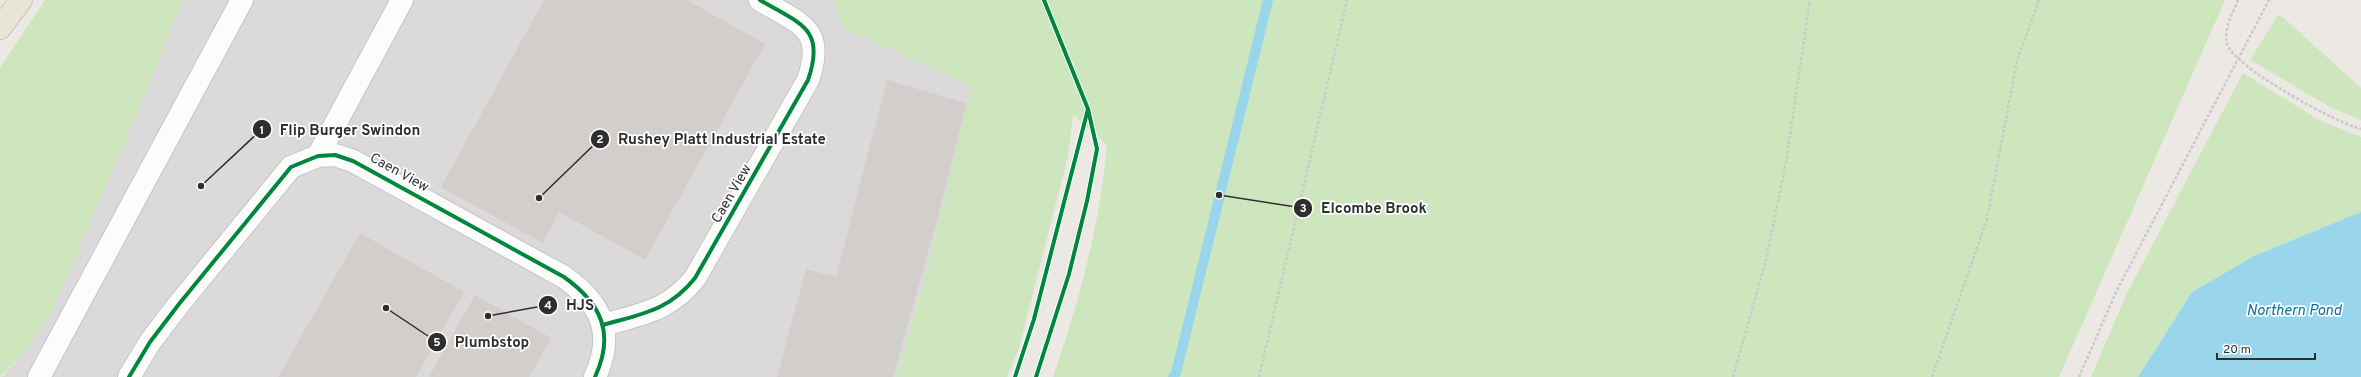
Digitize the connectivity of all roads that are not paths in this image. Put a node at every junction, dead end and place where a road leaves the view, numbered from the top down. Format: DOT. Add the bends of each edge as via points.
graph roads {
  1 [pos="21,0"];
  2 [pos="242,0"];
  3 [pos="402,0"];
  4 [pos="760,0"];
  5 [pos="0,28"];
  6 [pos="318,156"];
  7 [pos="603,325"];
  8 [pos="39,377"];
  9 [pos="129,377"];
  10 [pos="595,377"];
  1 -- 5 [label="main road"];
  2 -- 8 [label="street"];
  3 -- 6 [label="street"];
  4 -- 7 [label="street, Caen View" via="798,23 811,36 816,49 808,80 695,278 682,294 666,306"];
  6 -- 7 [label="street, Caen View" via="335,155 353,161 564,277 582,290 594,306"];
  6 -- 9 [label="street, Caen View" via="291,166 179,304 150,342"];
  7 -- 10 [label="street, Caen View" via="603,360"];
}
